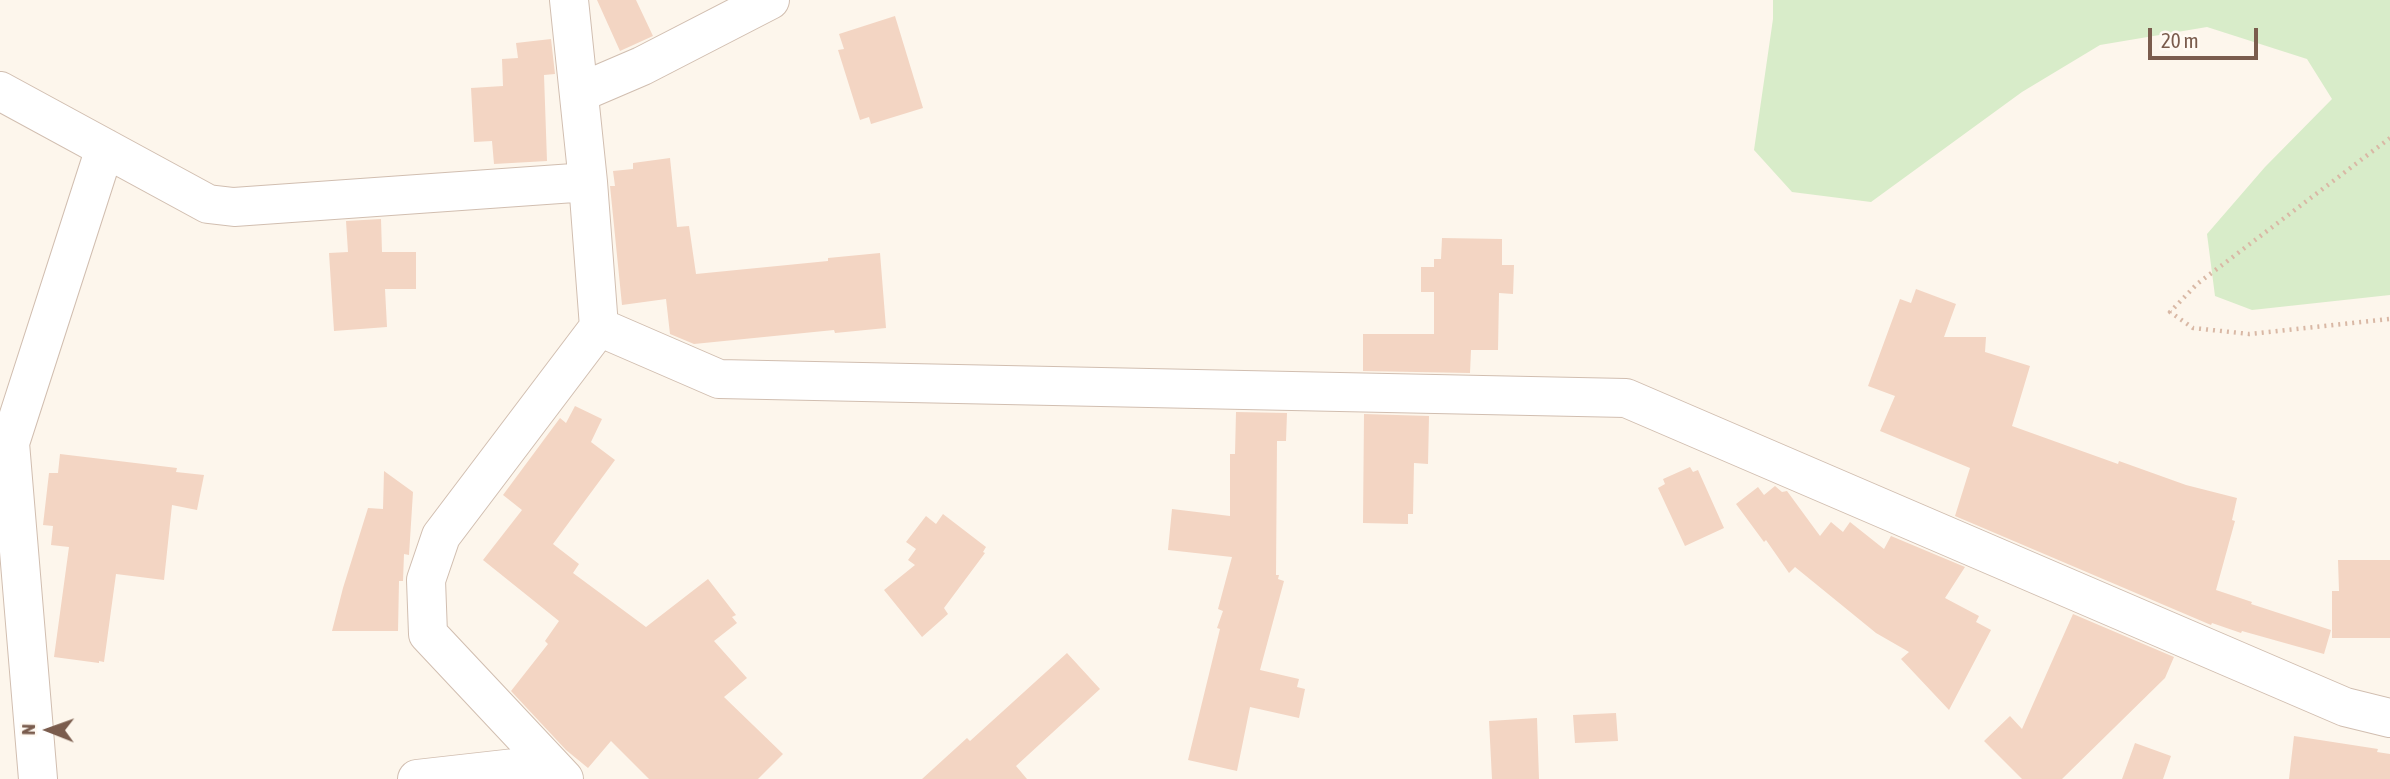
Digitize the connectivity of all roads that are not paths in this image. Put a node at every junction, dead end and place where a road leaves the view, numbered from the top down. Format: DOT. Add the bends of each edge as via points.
graph roads {
  1 [pos="569,0"];
  2 [pos="770,0"];
  3 [pos="0,91"];
  4 [pos="579,93"];
  5 [pos="105,148"];
  6 [pos="588,182"];
  7 [pos="598,327"];
  8 [pos="5,443"];
  9 [pos="2390,718"];
  10 [pos="557,772"];
  11 [pos="38,779"];
  12 [pos="417,779"];
  1 -- 4 [label="street"];
  2 -- 4 [label="street"];
  3 -- 5 [label="street"];
  4 -- 6 [label="street"];
  5 -- 6 [label="street" via="208,204 233,207"];
  5 -- 8 [label="street"];
  6 -- 7 [label="street"];
  7 -- 9 [label="street" via="719,379 1626,398 2344,707"];
  7 -- 10 [label="street" via="441,536 426,580 428,634"];
  8 -- 11 [label="street"];
  10 -- 12 [label="street"];
}
